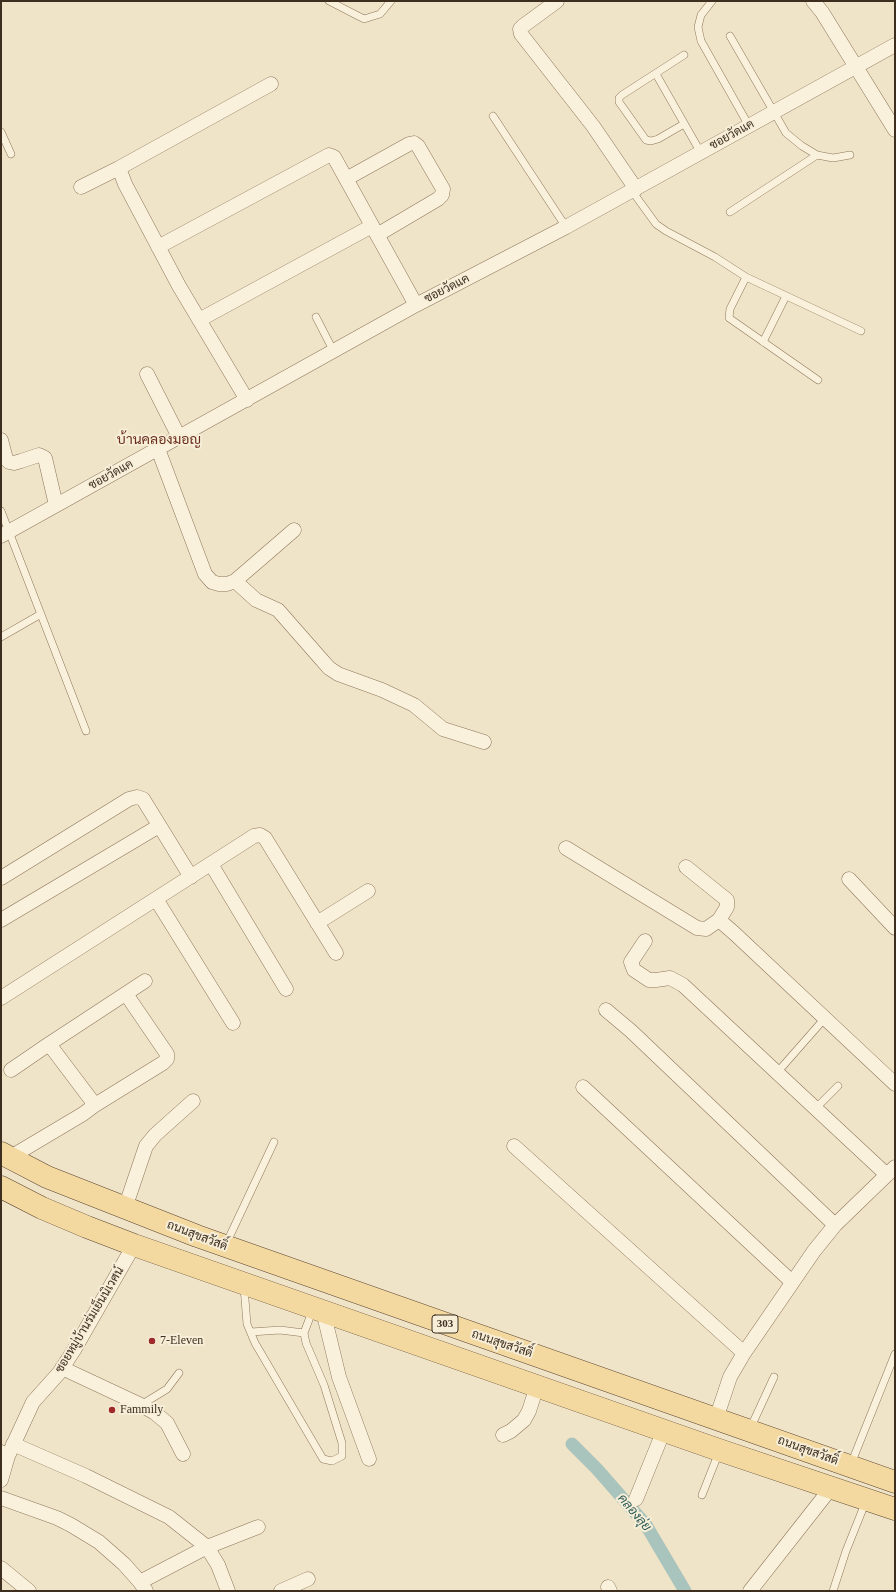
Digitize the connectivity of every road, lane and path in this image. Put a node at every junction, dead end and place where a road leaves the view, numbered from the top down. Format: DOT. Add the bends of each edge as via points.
graph roads {
  1 [pos="329,1"];
  2 [pos="391,1"];
  3 [pos="557,1"];
  4 [pos="712,1"];
  5 [pos="813,1"];
  6 [pos="730,36"];
  7 [pos="895,45"];
  8 [pos="684,55"];
  9 [pos="856,67"];
  10 [pos="656,74"];
  11 [pos="271,84"];
  12 [pos="774,112"];
  13 [pos="493,116"];
  14 [pos="684,124"];
  15 [pos="750,126"];
  16 [pos="895,130"];
  17 [pos="1,132"];
  18 [pos="701,153"];
  19 [pos="12,154"];
  20 [pos="817,155"];
  21 [pos="850,155"];
  22 [pos="119,168"];
  23 [pos="346,179"];
  24 [pos="81,187"];
  25 [pos="634,190"];
  26 [pos="730,212"];
  27 [pos="566,228"];
  28 [pos="374,230"];
  29 [pos="158,247"];
  30 [pos="746,277"];
  31 [pos="786,296"];
  32 [pos="416,305"];
  33 [pos="316,317"];
  34 [pos="199,320"];
  35 [pos="861,331"];
  36 [pos="763,342"];
  37 [pos="334,352"];
  38 [pos="147,374"];
  39 [pos="818,380"];
  40 [pos="247,400"];
  41 [pos="179,437"];
  42 [pos="1,440"];
  43 [pos="158,449"];
  44 [pos="56,505"];
  45 [pos="1,511"];
  46 [pos="294,530"];
  47 [pos="5,534"];
  48 [pos="235,581"];
  49 [pos="41,614"];
  50 [pos="1,637"];
  51 [pos="86,731"];
  52 [pos="484,742"];
  53 [pos="159,826"];
  54 [pos="566,848"];
  55 [pos="211,864"];
  56 [pos="686,867"];
  57 [pos="191,877"];
  58 [pos="1,878"];
  59 [pos="849,879"];
  60 [pos="368,891"];
  61 [pos="156,899"];
  62 [pos="1,920"];
  63 [pos="719,920"];
  64 [pos="317,923"];
  65 [pos="895,928"];
  66 [pos="645,941"];
  67 [pos="336,953"];
  68 [pos="145,981"];
  69 [pos="286,989"];
  70 [pos="126,994"];
  71 [pos="1,998"];
  72 [pos="606,1010"];
  73 [pos="825,1018"];
  74 [pos="233,1023"];
  75 [pos="50,1044"];
  76 [pos="782,1067"];
  77 [pos="11,1070"];
  78 [pos="895,1084"];
  79 [pos="838,1086"];
  80 [pos="583,1087"];
  81 [pos="193,1102"];
  82 [pos="95,1105"];
  83 [pos="816,1108"];
  84 [pos="274,1142"];
  85 [pos="514,1146"];
  86 [pos="5,1155"];
  87 [pos="891,1171"];
  88 [pos="1,1187"];
  89 [pos="125,1208"];
  90 [pos="835,1225"];
  91 [pos="134,1245"];
  92 [pos="225,1246"];
  93 [pos="792,1282"];
  94 [pos="243,1283"];
  95 [pos="319,1309"];
  96 [pos="251,1332"];
  97 [pos="304,1333"];
  98 [pos="744,1353"];
  99 [pos="895,1354"];
  100 [pos="62,1368"];
  101 [pos="179,1373"];
  102 [pos="774,1377"];
  103 [pos="537,1386"];
  104 [pos="141,1405"];
  105 [pos="716,1419"];
  106 [pos="664,1430"];
  107 [pos="749,1431"];
  108 [pos="503,1435"];
  109 [pos="720,1450"];
  110 [pos="7,1451"];
  111 [pos="183,1454"];
  112 [pos="369,1459"];
  113 [pos="850,1466"];
  114 [pos="1,1480"];
  115 [pos="895,1482"];
  116 [pos="831,1488"];
  117 [pos="702,1495"];
  118 [pos="1,1498"];
  119 [pos="636,1499"];
  120 [pos="867,1499"];
  121 [pos="895,1509"];
  122 [pos="258,1527"];
  123 [pos="207,1547"];
  124 [pos="1,1568"];
  125 [pos="308,1579"];
  126 [pos="143,1586"];
  127 [pos="30,1591"];
  128 [pos="228,1591"];
  129 [pos="281,1591"];
  130 [pos="750,1591"];
  131 [pos="833,1591"];
  1 -- 2 [label="lane" via="364,19 380,14"];
  3 -- 25 [label="street" via="523,26 520,29 521,34 593,126"];
  4 -- 15 [label="lane" via="701,15 698,27 701,41"];
  5 -- 9 [label="street"];
  6 -- 12 [label="lane"];
  7 -- 9 [label="street, ซอยวัดแค"];
  8 -- 10 [label="lane"];
  9 -- 12 [label="street, ซอยวัดแค"];
  9 -- 16 [label="street"];
  10 -- 14 [label="lane"];
  10 -- 14 [label="lane" via="622,95 619,102 646,140 658,139"];
  11 -- 22 [label="street"];
  12 -- 15 [label="street, ซอยวัดแค"];
  12 -- 20 [label="lane" via="786,133"];
  13 -- 27 [label="lane"];
  14 -- 18 [label="lane"];
  15 -- 18 [label="street, ซอยวัดแค"];
  17 -- 19 [label="lane"];
  18 -- 25 [label="street, ซอยวัดแค"];
  20 -- 21 [label="lane" via="833,158"];
  20 -- 26 [label="lane"];
  22 -- 24 [label="street"];
  22 -- 29 [label="street"];
  23 -- 28 [label="street"];
  23 -- 28 [label="street" via="414,143 443,189 442,195 438,198"];
  23 -- 29 [label="street" via="334,157 329,155"];
  25 -- 27 [label="street, ซอยวัดแค"];
  25 -- 30 [label="lane" via="656,224"];
  27 -- 32 [label="street, ซอยวัดแค"];
  28 -- 32 [label="street"];
  28 -- 34 [label="street"];
  29 -- 34 [label="street"];
  30 -- 31 [label="lane"];
  30 -- 36 [label="lane" via="730,309 729,318"];
  31 -- 35 [label="lane"];
  31 -- 36 [label="lane"];
  32 -- 37 [label="street, ซอยวัดแค"];
  33 -- 37 [label="lane"];
  34 -- 40 [label="street"];
  36 -- 39 [label="lane"];
  37 -- 40 [label="street, ซอยวัดแค"];
  38 -- 41 [label="street"];
  40 -- 41 [label="street, ซอยวัดแค"];
  41 -- 43 [label="street, ซอยวัดแค"];
  42 -- 44 [label="street" via="9,462 21,462 39,455 45,458"];
  43 -- 44 [label="street, ซอยวัดแค"];
  43 -- 48 [label="street" via="205,574 212,582 218,584"];
  44 -- 47 [label="street, ซอยวัดแค"];
  45 -- 47 [label="lane"];
  46 -- 48 [label="street"];
  47 -- 49 [label="lane"];
  48 -- 52 [label="street" via="256,600 278,610 321,660 334,671 414,705 444,729"];
  49 -- 50 [label="lane"];
  49 -- 51 [label="lane"];
  53 -- 57 [label="street"];
  53 -- 58 [label="street" via="143,799 129,799"];
  53 -- 62 [label="street"];
  54 -- 63 [label="street" via="697,928 706,929"];
  55 -- 57 [label="street"];
  55 -- 64 [label="street" via="254,836 260,835 265,838"];
  55 -- 69 [label="street"];
  56 -- 63 [label="street" via="726,900 726,907"];
  57 -- 61 [label="street"];
  59 -- 65 [label="street"];
  60 -- 64 [label="street"];
  61 -- 71 [label="street"];
  61 -- 74 [label="street"];
  63 -- 73 [label="street"];
  64 -- 67 [label="street"];
  66 -- 83 [label="street" via="631,962 634,970 649,980 670,978 683,985"];
  68 -- 70 [label="street"];
  70 -- 75 [label="street" via="57,1037"];
  70 -- 82 [label="street" via="167,1054 167,1059"];
  72 -- 90 [label="street"];
  73 -- 76 [label="lane"];
  73 -- 78 [label="street"];
  75 -- 77 [label="street"];
  75 -- 82 [label="street"];
  79 -- 83 [label="lane"];
  80 -- 93 [label="street"];
  81 -- 89 [label="street" via="146,1146"];
  82 -- 86 [label="street" via="83,1114"];
  83 -- 87 [label="street"];
  84 -- 92 [label="lane"];
  85 -- 98 [label="street"];
  86 -- 89 [label="main road, ถนนสุขสวัสดิ์ / 303" via="47,1177"];
  87 -- 90 [label="street"];
  88 -- 91 [label="main road, 303" via="68,1219"];
  89 -- 92 [label="main road, ถนนสุขสวัสดิ์ / 303"];
  90 -- 93 [label="street"];
  91 -- 94 [label="main road, 303"];
  91 -- 100 [label="street, ซอยหมู่บ้านร่มเย็นนิเวศน์"];
  92 -- 105 [label="main road, ถนนสุขสวัสดิ์ / 303"];
  93 -- 98 [label="street"];
  94 -- 95 [label="main road, 303"];
  94 -- 96 [label="lane" via="245,1314"];
  95 -- 97 [label="lane"];
  95 -- 103 [label="main road, 303"];
  95 -- 112 [label="street" via="339,1377"];
  96 -- 97 [label="lane" via="280,1330"];
  96 -- 97 [label="lane" via="323,1459 332,1461 342,1456 342,1443"];
  98 -- 105 [label="street" via="730,1377"];
  99 -- 113 [label="lane"];
  100 -- 104 [label="street"];
  100 -- 110 [label="street, ซอยหมู่บ้านร่มเย็นนิเวศน์" via="34,1402"];
  101 -- 104 [label="lane" via="167,1390"];
  102 -- 107 [label="lane"];
  103 -- 106 [label="main road, 303"];
  103 -- 108 [label="street" via="524,1420"];
  104 -- 111 [label="street" via="167,1423"];
  105 -- 107 [label="main road, ถนนสุขสวัสดิ์ / 303"];
  106 -- 109 [label="main road, 303"];
  106 -- 119 [label="street"];
  107 -- 113 [label="main road, ถนนสุขสวัสดิ์ / 303"];
  109 -- 116 [label="main road, 303"];
  109 -- 117 [label="lane"];
  110 -- 114 [label="street, ซอยหมู่บ้านร่มเย็นนิเวศน์"];
  110 -- 123 [label="street" via="86,1476 169,1517"];
  113 -- 115 [label="main road, ถนนสุขสวัสดิ์ / 303"];
  116 -- 120 [label="main road, 303"];
  116 -- 130 [label="street"];
  118 -- 126 [label="street" via="57,1518 99,1542 124,1564"];
  120 -- 121 [label="main road, 303"];
  120 -- 131 [label="lane"];
  122 -- 123 [label="street"];
  123 -- 126 [label="street"];
  123 -- 128 [label="street" via="218,1565"];
  124 -- 127 [label="street"];
  125 -- 129 [label="street"];
}
